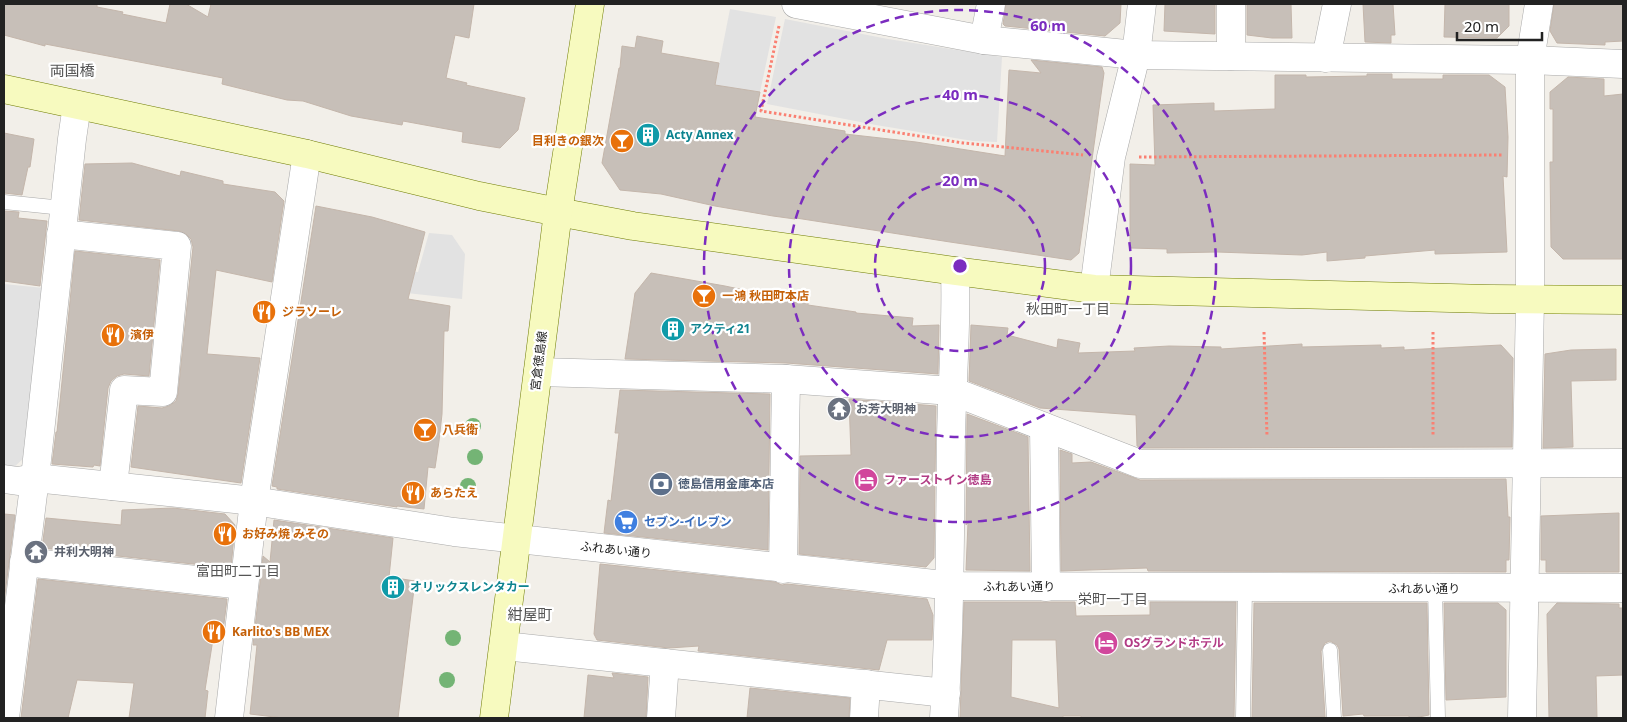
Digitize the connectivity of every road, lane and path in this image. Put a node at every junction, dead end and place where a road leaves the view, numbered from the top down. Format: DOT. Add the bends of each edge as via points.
graph roads {
  1 [pos="590,4"];
  2 [pos="796,4"];
  3 [pos="991,4"];
  4 [pos="1142,4"];
  5 [pos="1231,4"];
  6 [pos="1337,4"];
  7 [pos="1539,4"];
  8 [pos="835,8"];
  9 [pos="984,40"];
  10 [pos="1136,55"];
  11 [pos="1231,56"];
  12 [pos="1326,58"];
  13 [pos="1530,60"];
  14 [pos="1623,64"];
  15 [pos="4,89"];
  16 [pos="78,105"];
  17 [pos="307,154"];
  18 [pos="4,202"];
  19 [pos="64,208"];
  20 [pos="558,212"];
  21 [pos="61,234"];
  22 [pos="955,272"];
  23 [pos="1094,290"];
  24 [pos="1530,300"];
  25 [pos="1623,300"];
  26 [pos="1264,332"];
  27 [pos="1433,332"];
  28 [pos="538,372"];
  29 [pos="786,379"];
  30 [pos="952,391"];
  31 [pos="1044,426"];
  32 [pos="1527,463"];
  33 [pos="1268,464"];
  34 [pos="1623,464"];
  35 [pos="1434,465"];
  36 [pos="34,478"];
  37 [pos="4,479"];
  38 [pos="113,486"];
  39 [pos="254,501"];
  40 [pos="517,539"];
  41 [pos="24,562"];
  42 [pos="783,569"];
  43 [pos="244,586"];
  44 [pos="950,586"];
  45 [pos="1046,587"];
  46 [pos="1245,588"];
  47 [pos="1623,588"];
  48 [pos="1435,589"];
  49 [pos="1524,589"];
  50 [pos="504,646"];
  51 [pos="1330,650"];
  52 [pos="665,663"];
  53 [pos="866,684"];
  54 [pos="945,706"];
  55 [pos="5,718"];
  56 [pos="229,718"];
  57 [pos="494,718"];
  58 [pos="661,718"];
  59 [pos="864,718"];
  60 [pos="1243,718"];
  61 [pos="1334,718"];
  62 [pos="1438,718"];
  63 [pos="1522,718"];
  1 -- 20 [label="street, 宮倉徳島線"];
  2 -- 8 [label="street"];
  3 -- 9 [label="street"];
  4 -- 10 [label="street"];
  5 -- 11 [label="street"];
  6 -- 12 [label="street"];
  7 -- 13 [label="street"];
  8 -- 9 [label="street"];
  9 -- 10 [label="street"];
  10 -- 11 [label="street"];
  10 -- 23 [label="street" via="1111,157"];
  11 -- 12 [label="street"];
  12 -- 13 [label="street"];
  13 -- 14 [label="street"];
  13 -- 24 [label="street"];
  15 -- 16 [label="street"];
  16 -- 17 [label="street"];
  16 -- 19 [label="street"];
  17 -- 20 [label="street"];
  17 -- 39 [label="street"];
  18 -- 19 [label="lane"];
  19 -- 21 [label="street"];
  20 -- 22 [label="street"];
  20 -- 28 [label="street, 宮倉徳島線"];
  21 -- 36 [label="street"];
  21 -- 38 [label="street" via="177,246 163,392 124,390"];
  22 -- 23 [label="street"];
  22 -- 30 [label="street"];
  23 -- 24 [label="street"];
  24 -- 25 [label="street"];
  24 -- 32 [label="street"];
  26 -- 33 [label="path"];
  27 -- 35 [label="path"];
  28 -- 29 [label="street"];
  28 -- 40 [label="street, 宮倉徳島線"];
  29 -- 30 [label="street"];
  29 -- 42 [label="street"];
  30 -- 31 [label="street"];
  30 -- 44 [label="street"];
  31 -- 33 [label="street" via="1140,464"];
  31 -- 45 [label="street"];
  32 -- 34 [label="street"];
  32 -- 35 [label="street"];
  32 -- 49 [label="street"];
  33 -- 35 [label="street"];
  36 -- 37 [label="street, ふれあい通り"];
  36 -- 38 [label="street, ふれあい通り"];
  36 -- 41 [label="street"];
  38 -- 39 [label="street, ふれあい通り"];
  39 -- 40 [label="street, ふれあい通り"];
  39 -- 43 [label="street"];
  40 -- 42 [label="street, ふれあい通り"];
  40 -- 50 [label="street, 宮倉徳島線"];
  41 -- 43 [label="street"];
  41 -- 55 [label="street"];
  42 -- 44 [label="street, ふれあい通り"];
  43 -- 56 [label="street"];
  44 -- 45 [label="street, ふれあい通り"];
  44 -- 54 [label="street"];
  45 -- 46 [label="street, ふれあい通り"];
  46 -- 48 [label="street, ふれあい通り"];
  46 -- 60 [label="lane"];
  47 -- 49 [label="street, ふれあい通り"];
  48 -- 49 [label="street, ふれあい通り"];
  48 -- 62 [label="lane"];
  49 -- 63 [label="street"];
  50 -- 52 [label="street"];
  50 -- 57 [label="street, 宮倉徳島線"];
  51 -- 61 [label="lane"];
  52 -- 53 [label="street"];
  52 -- 58 [label="street"];
  53 -- 54 [label="street"];
  53 -- 59 [label="street"];
}
